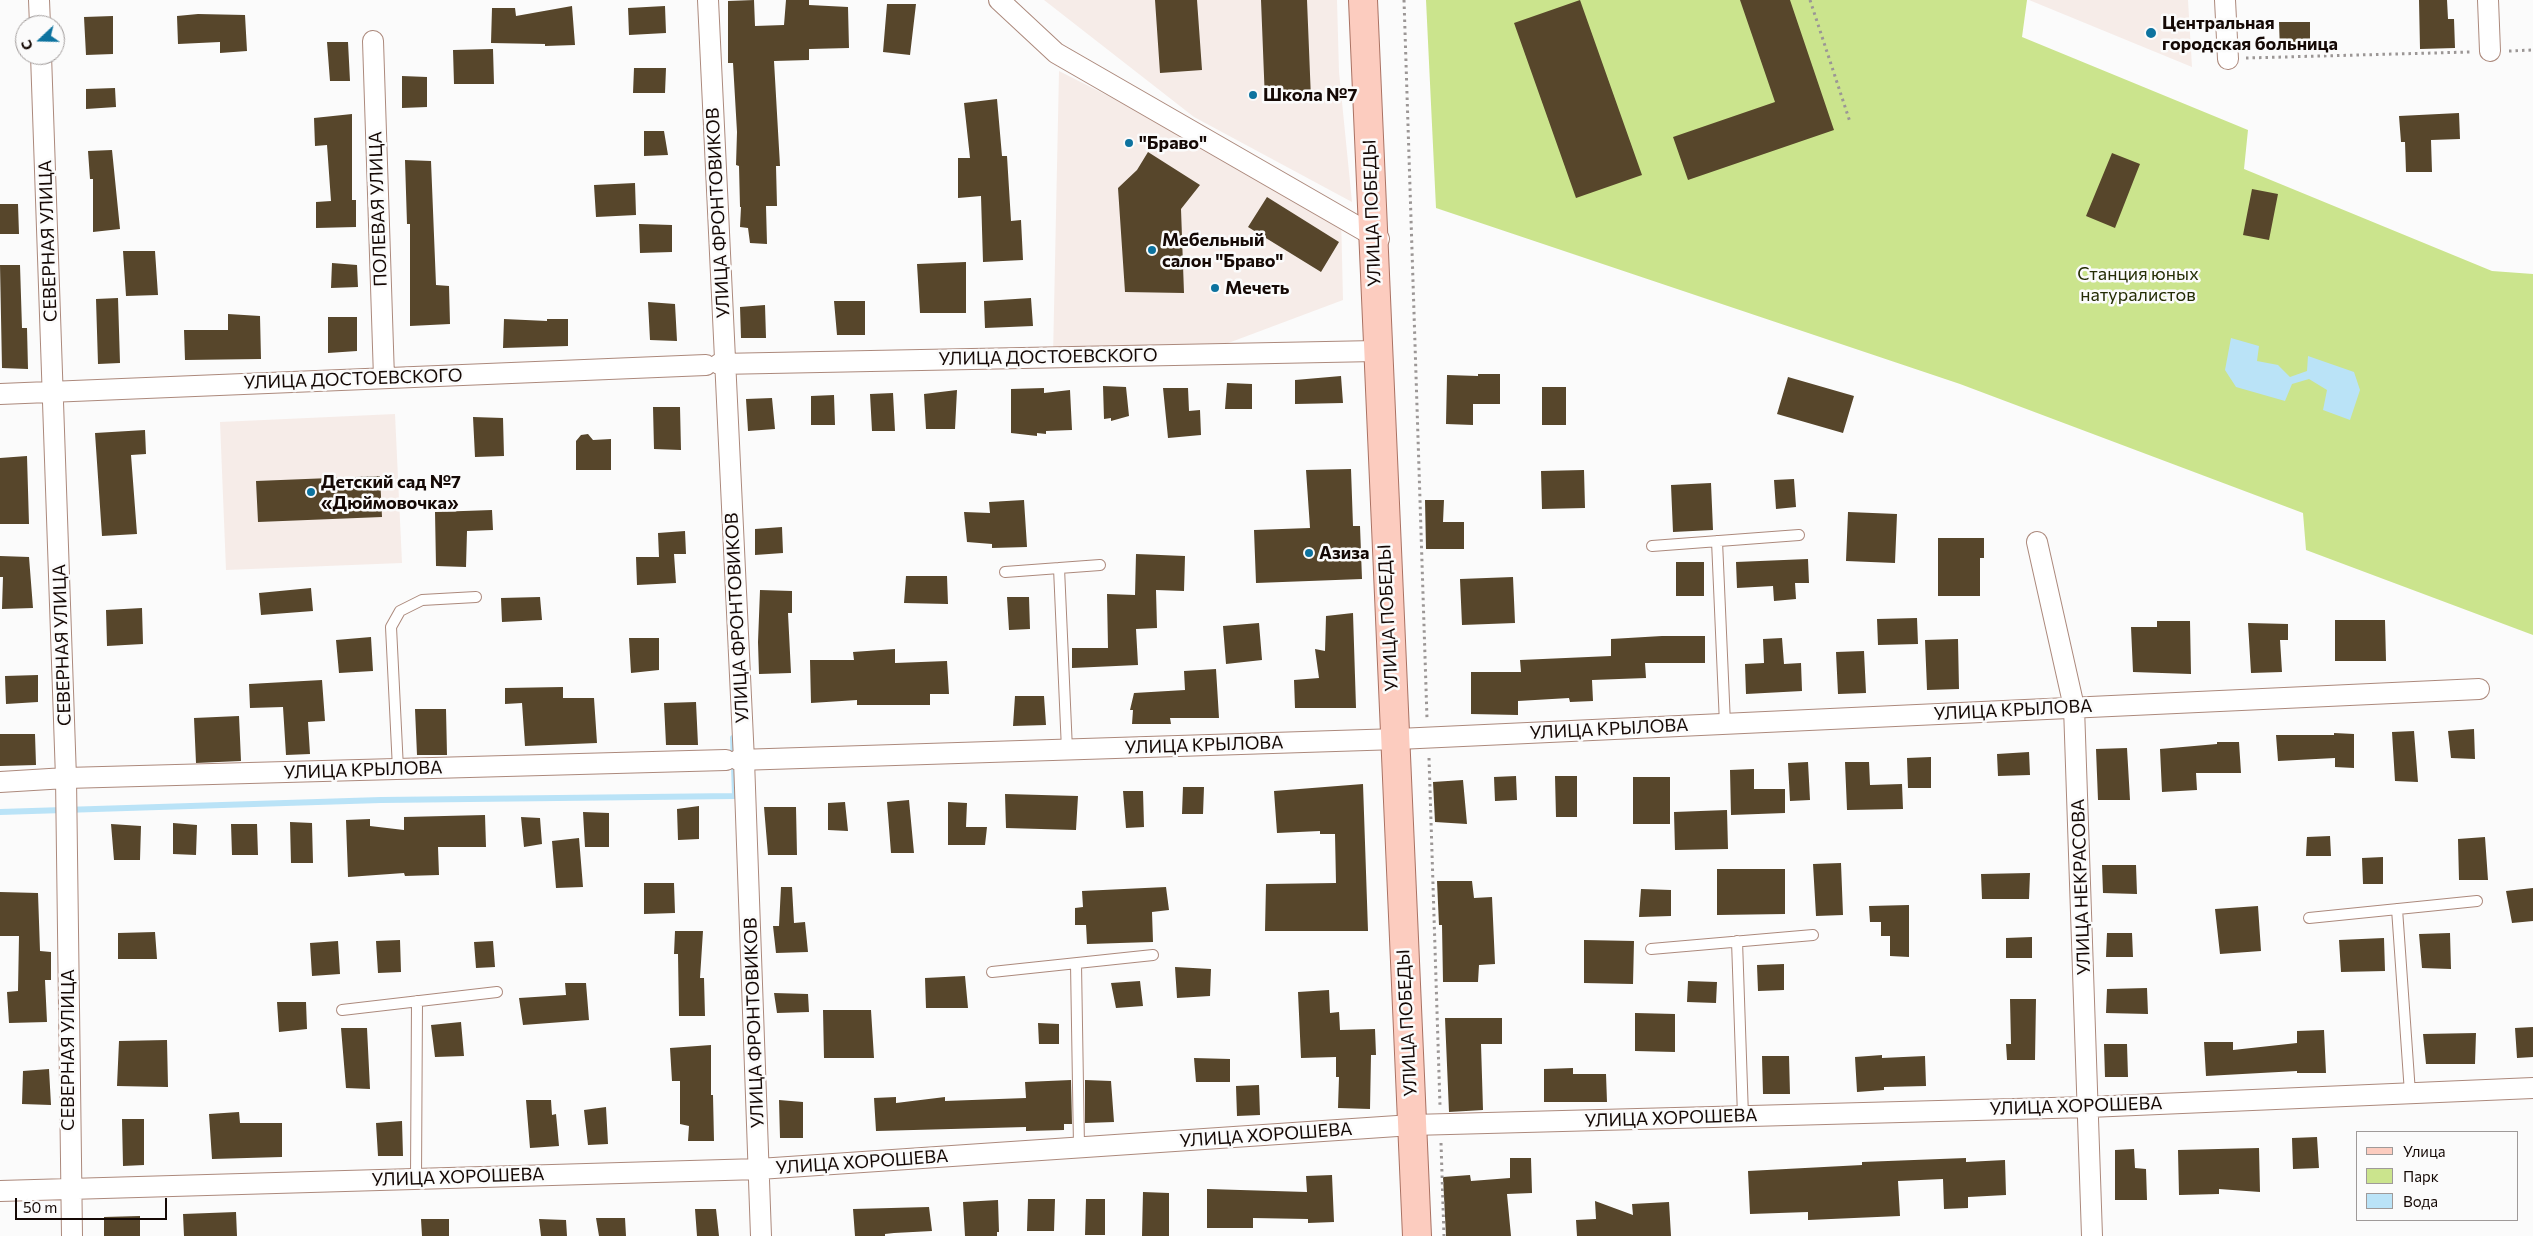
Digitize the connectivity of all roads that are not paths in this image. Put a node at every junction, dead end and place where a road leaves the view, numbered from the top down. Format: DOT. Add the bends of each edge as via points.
graph roads {
  1 [pos="39,0"];
  2 [pos="708,0"];
  3 [pos="999,0"];
  4 [pos="1363,0"];
  5 [pos="1367,0"];
  6 [pos="2225,0"];
  7 [pos="2488,0"];
  8 [pos="40,15"];
  9 [pos="373,40"];
  10 [pos="2490,51"];
  11 [pos="2228,59"];
  12 [pos="41,65"];
  13 [pos="1376,238"];
  14 [pos="1376,351"];
  15 [pos="717,364"];
  16 [pos="384,378"];
  17 [pos="54,391"];
  18 [pos="0,394"];
  19 [pos="1799,535"];
  20 [pos="1717,542"];
  21 [pos="2037,542"];
  22 [pos="1652,546"];
  23 [pos="1100,565"];
  24 [pos="1059,568"];
  25 [pos="1005,572"];
  26 [pos="476,597"];
  27 [pos="2479,688"];
  28 [pos="2074,707"];
  29 [pos="1724,724"];
  30 [pos="1396,739"];
  31 [pos="1067,750"];
  32 [pos="736,760"];
  33 [pos="398,769"];
  34 [pos="66,778"];
  35 [pos="0,782"];
  36 [pos="2477,901"];
  37 [pos="2397,909"];
  38 [pos="2309,918"];
  39 [pos="1814,935"];
  40 [pos="1737,941"];
  41 [pos="1651,949"];
  42 [pos="1153,955"];
  43 [pos="1076,964"];
  44 [pos="992,972"];
  45 [pos="497,992"];
  46 [pos="417,1001"];
  47 [pos="342,1010"];
  48 [pos="2533,1088"];
  49 [pos="2410,1093"];
  50 [pos="2089,1107"];
  51 [pos="1742,1116"];
  52 [pos="1423,1125"];
  53 [pos="1078,1147"];
  54 [pos="759,1169"];
  55 [pos="416,1178"];
  56 [pos="70,1189"];
  57 [pos="0,1191"];
  58 [pos="72,1236"];
  59 [pos="761,1236"];
  60 [pos="1417,1236"];
  61 [pos="1421,1236"];
  62 [pos="2092,1236"];
  1 -- 8 [label="street"];
  2 -- 15 [label="street, УЛИЦА ФРОНТОВИКОВ"];
  3 -- 13 [label="street" via="1056,53"];
  4 -- 13 [label="main road, УЛИЦА ПОБЕДЫ"];
  5 -- 13 [label="main road, УЛИЦА ПОБЕДЫ"];
  6 -- 11 [label="street"];
  7 -- 10 [label="street"];
  9 -- 16 [label="street, ПОЛЕВАЯ УЛИЦА"];
  12 -- 17 [label="street, СЕВЕРНАЯ УЛИЦА"];
  13 -- 14 [label="main road, УЛИЦА ПОБЕДЫ"];
  13 -- 30 [label="main road, УЛИЦА ПОБЕДЫ"];
  14 -- 15 [label="street, УЛИЦА ДОСТОЕВСКОГО"];
  14 -- 30 [label="main road, УЛИЦА ПОБЕДЫ"];
  15 -- 16 [label="street, УЛИЦА ДОСТОЕВСКОГО"];
  15 -- 32 [label="street, УЛИЦА ФРОНТОВИКОВ"];
  16 -- 17 [label="street, УЛИЦА ДОСТОЕВСКОГО"];
  17 -- 18 [label="street, УЛИЦА ДОСТОЕВСКОГО"];
  17 -- 34 [label="street, СЕВЕРНАЯ УЛИЦА"];
  19 -- 20 [label="lane"];
  20 -- 22 [label="lane"];
  20 -- 29 [label="lane"];
  21 -- 28 [label="street, УЛИЦА НЕКРАСОВА"];
  23 -- 24 [label="lane"];
  24 -- 25 [label="lane"];
  24 -- 31 [label="lane"];
  26 -- 33 [label="lane" via="422,600 400,611 391,627"];
  27 -- 28 [label="street, УЛИЦА КРЫЛОВА"];
  28 -- 29 [label="street, УЛИЦА КРЫЛОВА"];
  28 -- 50 [label="street, УЛИЦА НЕКРАСОВА"];
  29 -- 30 [label="street, УЛИЦА КРЫЛОВА"];
  30 -- 31 [label="street, УЛИЦА КРЫЛОВА"];
  30 -- 52 [label="main road, УЛИЦА ПОБЕДЫ"];
  31 -- 32 [label="street, УЛИЦА КРЫЛОВА"];
  32 -- 33 [label="street, УЛИЦА КРЫЛОВА"];
  32 -- 54 [label="street, УЛИЦА ФРОНТОВИКОВ"];
  33 -- 34 [label="street, УЛИЦА КРЫЛОВА"];
  34 -- 35 [label="street, УЛИЦА КРЫЛОВА"];
  34 -- 56 [label="street, СЕВЕРНАЯ УЛИЦА"];
  36 -- 37 [label="lane"];
  37 -- 38 [label="lane"];
  37 -- 49 [label="lane"];
  39 -- 40 [label="lane"];
  40 -- 41 [label="lane"];
  40 -- 51 [label="lane"];
  42 -- 43 [label="lane"];
  43 -- 44 [label="lane"];
  43 -- 53 [label="lane"];
  45 -- 46 [label="lane"];
  46 -- 47 [label="lane"];
  46 -- 55 [label="lane"];
  48 -- 49 [label="street, УЛИЦА ХОРОШЕВА"];
  49 -- 50 [label="street, УЛИЦА ХОРОШЕВА"];
  50 -- 51 [label="street, УЛИЦА ХОРОШЕВА"];
  50 -- 62 [label="street, УЛИЦА НЕКРАСОВА"];
  51 -- 52 [label="street, УЛИЦА ХОРОШЕВА"];
  52 -- 53 [label="street, УЛИЦА ХОРОШЕВА"];
  52 -- 60 [label="main road, УЛИЦА ПОБЕДЫ"];
  52 -- 61 [label="main road, УЛИЦА ПОБЕДЫ"];
  53 -- 54 [label="street, УЛИЦА ХОРОШЕВА"];
  54 -- 55 [label="street, УЛИЦА ХОРОШЕВА"];
  54 -- 59 [label="street, УЛИЦА ФРОНТОВИКОВ"];
  55 -- 56 [label="street, УЛИЦА ХОРОШЕВА"];
  56 -- 57 [label="street, УЛИЦА ХОРОШЕВА"];
  56 -- 58 [label="street, СЕВЕРНАЯ УЛИЦА"];
}
